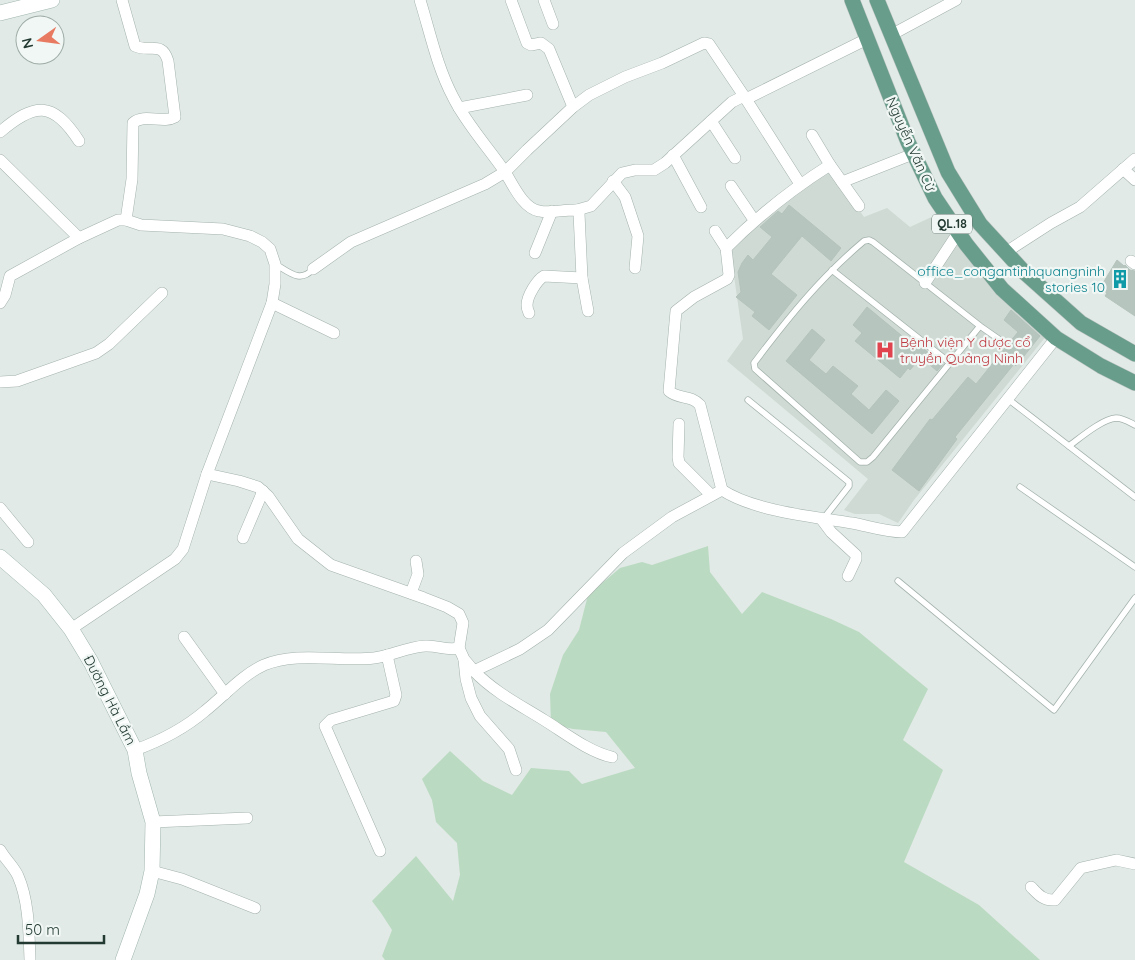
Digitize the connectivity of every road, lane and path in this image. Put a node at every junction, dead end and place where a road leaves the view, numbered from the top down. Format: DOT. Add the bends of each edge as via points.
graph roads {
  1 [pos="52,0"];
  2 [pos="122,0"];
  3 [pos="420,0"];
  4 [pos="511,0"];
  5 [pos="544,0"];
  6 [pos="852,0"];
  7 [pos="877,0"];
  8 [pos="956,0"];
  9 [pos="0,13"];
  10 [pos="553,24"];
  11 [pos="891,35"];
  12 [pos="867,38"];
  13 [pos="527,96"];
  14 [pos="745,97"];
  15 [pos="573,107"];
  16 [pos="460,108"];
  17 [pos="711,121"];
  18 [pos="0,132"];
  19 [pos="812,135"];
  20 [pos="80,140"];
  21 [pos="913,154"];
  22 [pos="673,155"];
  23 [pos="735,158"];
  24 [pos="1135,159"];
  25 [pos="0,160"];
  26 [pos="830,165"];
  27 [pos="1123,170"];
  28 [pos="505,172"];
  29 [pos="1135,180"];
  30 [pos="613,181"];
  31 [pos="842,182"];
  32 [pos="800,184"];
  33 [pos="731,186"];
  34 [pos="859,206"];
  35 [pos="701,207"];
  36 [pos="577,210"];
  37 [pos="552,211"];
  38 [pos="126,220"];
  39 [pos="754,220"];
  40 [pos="715,231"];
  41 [pos="958,233"];
  42 [pos="79,238"];
  43 [pos="726,248"];
  44 [pos="1006,252"];
  45 [pos="535,253"];
  46 [pos="275,264"];
  47 [pos="634,268"];
  48 [pos="313,270"];
  49 [pos="832,270"];
  50 [pos="5,274"];
  51 [pos="582,278"];
  52 [pos="925,283"];
  53 [pos="162,293"];
  54 [pos="0,303"];
  55 [pos="272,303"];
  56 [pos="588,311"];
  57 [pos="529,313"];
  58 [pos="980,326"];
  59 [pos="334,333"];
  60 [pos="1056,338"];
  61 [pos="1004,342"];
  62 [pos="1135,354"];
  63 [pos="950,363"];
  64 [pos="0,382"];
  65 [pos="1135,383"];
  66 [pos="1008,399"];
  67 [pos="748,400"];
  68 [pos="679,424"];
  69 [pos="1135,425"];
  70 [pos="1068,446"];
  71 [pos="207,474"];
  72 [pos="1020,487"];
  73 [pos="263,491"];
  74 [pos="716,492"];
  75 [pos="1135,497"];
  76 [pos="0,508"];
  77 [pos="822,520"];
  78 [pos="243,538"];
  79 [pos="28,542"];
  80 [pos="0,556"];
  81 [pos="416,561"];
  82 [pos="1135,567"];
  83 [pos="848,576"];
  84 [pos="898,581"];
  85 [pos="411,593"];
  86 [pos="1135,598"];
  87 [pos="71,630"];
  88 [pos="184,637"];
  89 [pos="461,653"];
  90 [pos="387,655"];
  91 [pos="474,671"];
  92 [pos="225,694"];
  93 [pos="135,750"];
  94 [pos="612,757"];
  95 [pos="516,770"];
  96 [pos="247,818"];
  97 [pos="152,822"];
  98 [pos="0,850"];
  99 [pos="380,851"];
  100 [pos="1135,864"];
  101 [pos="152,871"];
  102 [pos="1031,887"];
  103 [pos="255,908"];
  104 [pos="30,960"];
  105 [pos="123,960"];
  1 -- 9 [label="main road"];
  2 -- 38 [label="street" via="135,46 157,48 166,54 174,117 170,120 138,119 133,123 132,179"];
  3 -- 16 [label="street" via="441,70"];
  4 -- 15 [label="street" via="527,43 541,43 549,49"];
  5 -- 10 [label="street"];
  6 -- 12 [label="main road, Nguyễn Văn Cừ / QL.18"];
  7 -- 11 [label="main road, Nguyễn Văn Cừ / QL.18"];
  8 -- 11 [label="street"];
  11 -- 44 [label="main road, Nguyễn Văn Cừ / QL.18" via="948,172 980,224"];
  12 -- 14 [label="street"];
  12 -- 21 [label="main road, Nguyễn Văn Cừ / QL.18"];
  13 -- 16 [label="street"];
  14 -- 15 [label="street" via="707,43 625,77"];
  14 -- 17 [label="street" via="732,102"];
  14 -- 32 [label="street"];
  15 -- 28 [label="street"];
  16 -- 28 [label="street"];
  17 -- 22 [label="street"];
  17 -- 23 [label="street"];
  18 -- 20 [label="street" via="25,113 45,111 62,118"];
  19 -- 26 [label="street"];
  21 -- 31 [label="street"];
  21 -- 41 [label="main road, Nguyễn Văn Cừ / QL.18"];
  22 -- 30 [label="street" via="654,170 622,173"];
  22 -- 35 [label="street"];
  24 -- 27 [label="street"];
  25 -- 42 [label="street"];
  26 -- 31 [label="street"];
  26 -- 32 [label="street"];
  27 -- 29 [label="street"];
  27 -- 44 [label="street" via="1080,207"];
  28 -- 37 [label="street" via="529,206 539,212"];
  28 -- 48 [label="street" via="485,184 351,242"];
  30 -- 36 [label="street" via="591,206"];
  30 -- 47 [label="street" via="625,197 638,236"];
  31 -- 34 [label="street"];
  32 -- 39 [label="street"];
  33 -- 39 [label="street"];
  36 -- 37 [label="street"];
  36 -- 51 [label="street"];
  37 -- 45 [label="street"];
  38 -- 42 [label="street" via="118,220"];
  38 -- 46 [label="street" via="141,225 223,229 250,236 270,249"];
  39 -- 43 [label="street"];
  40 -- 43 [label="street"];
  41 -- 52 [label="street"];
  41 -- 60 [label="main road, Nguyễn Văn Cừ / QL.18" via="1002,289"];
  42 -- 50 [label="street"];
  43 -- 74 [label="street" via="727,279 676,311 668,385 673,394 693,398 700,405"];
  44 -- 62 [label="main road, Nguyễn Văn Cừ / QL.18" via="1080,323"];
  46 -- 48 [label="lane" via="298,277"];
  46 -- 55 [label="street"];
  49 -- 52 [label="lane" via="869,240"];
  49 -- 63 [label="lane"];
  49 -- 63 [label="lane" via="792,312 754,363 755,368 860,462 868,462 873,457"];
  50 -- 54 [label="street" via="5,295"];
  51 -- 56 [label="street"];
  51 -- 57 [label="street" via="540,278 530,294"];
  52 -- 58 [label="lane"];
  53 -- 64 [label="street" via="96,353 18,382"];
  55 -- 59 [label="street"];
  55 -- 71 [label="street"];
  58 -- 61 [label="lane"];
  58 -- 63 [label="lane"];
  60 -- 65 [label="main road, Nguyễn Văn Cừ / QL.18"];
  60 -- 66 [label="street"];
  66 -- 70 [label="lane"];
  66 -- 77 [label="street" via="902,532"];
  67 -- 77 [label="lane" via="849,482"];
  68 -- 74 [label="street" via="679,463"];
  69 -- 70 [label="lane" via="1114,418"];
  70 -- 75 [label="lane"];
  71 -- 73 [label="street" via="239,481"];
  71 -- 87 [label="street" via="183,549 175,558"];
  72 -- 82 [label="lane"];
  73 -- 78 [label="street"];
  73 -- 85 [label="street" via="298,539 331,565"];
  74 -- 77 [label="street"];
  74 -- 91 [label="street" via="672,517 624,553 548,630 520,649"];
  76 -- 79 [label="street"];
  77 -- 83 [label="street" via="856,555"];
  80 -- 87 [label="main road, Đường Hà Lầm" via="44,595"];
  81 -- 85 [label="street" via="418,574"];
  84 -- 86 [label="lane" via="1054,710"];
  85 -- 89 [label="street" via="459,614 463,623"];
  87 -- 93 [label="main road, Đường Hà Lầm" via="91,662"];
  88 -- 92 [label="street"];
  89 -- 90 [label="street" via="435,646"];
  89 -- 91 [label="street"];
  89 -- 95 [label="street" via="471,698 480,716 509,749"];
  90 -- 92 [label="street" via="283,659 250,673"];
  90 -- 99 [label="street" via="396,694 394,701 331,720 325,726"];
  91 -- 94 [label="street" via="486,684 554,727 600,754"];
  92 -- 93 [label="street" via="185,725"];
  93 -- 97 [label="main road, Đường Hà Lầm"];
  96 -- 97 [label="street"];
  97 -- 101 [label="main road, Đường Hà Lầm"];
  98 -- 104 [label="street" via="17,874 22,888 29,927"];
  100 -- 102 [label="street" via="1116,860 1081,868 1055,900 1042,898"];
  101 -- 103 [label="street" via="182,879"];
  101 -- 105 [label="main road, Đường Hà Lầm" via="148,894"];
}
